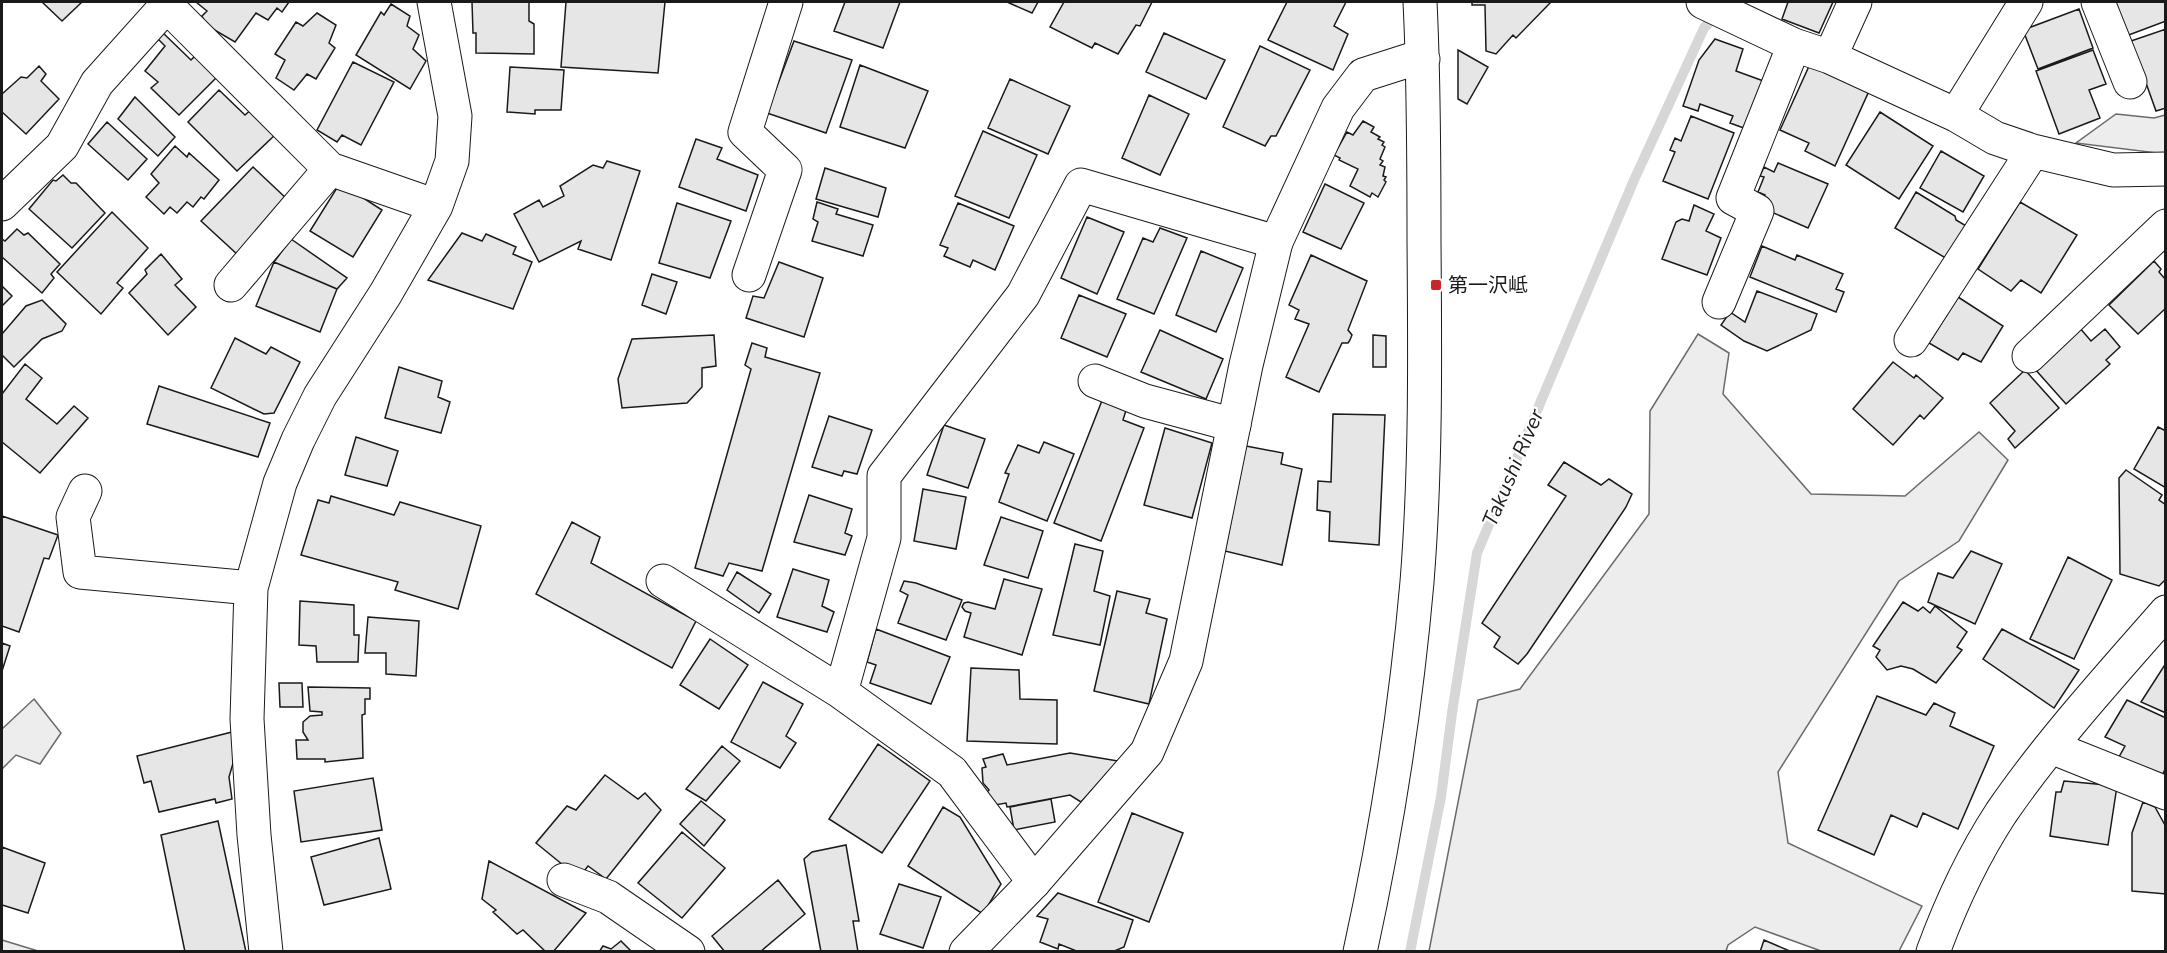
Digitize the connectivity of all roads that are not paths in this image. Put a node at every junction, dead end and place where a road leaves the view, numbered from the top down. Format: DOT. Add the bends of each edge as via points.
graph roads {
  1 [pos="434,2"];
  2 [pos="786,2"];
  3 [pos="1420,2"];
  4 [pos="1703,2"];
  5 [pos="1855,2"];
  6 [pos="2026,2"];
  7 [pos="2098,2"];
  8 [pos="165,3"];
  9 [pos="1794,45"];
  10 [pos="1830,57"];
  11 [pos="1423,59"];
  12 [pos="2130,82"];
  13 [pos="1956,115"];
  14 [pos="2033,151"];
  15 [pos="330,169"];
  16 [pos="2166,169"];
  17 [pos="2,204"];
  18 [pos="436,206"];
  19 [pos="2166,226"];
  20 [pos="1276,242"];
  21 [pos="749,275"];
  22 [pos="231,285"];
  23 [pos="1719,302"];
  24 [pos="1911,340"];
  25 [pos="2029,356"];
  26 [pos="1095,381"];
  27 [pos="1234,425"];
  28 [pos="85,491"];
  29 [pos="663,581"];
  30 [pos="251,588"];
  31 [pos="2166,612"];
  32 [pos="841,692"];
  33 [pos="2051,747"];
  34 [pos="2166,793"];
  35 [pos="564,880"];
  36 [pos="1034,882"];
  37 [pos="266,951"];
  38 [pos="688,951"];
  39 [pos="966,951"];
  40 [pos="1360,951"];
  41 [pos="1933,951"];
  1 -- 18 [label="street" via="455,116 452,161"];
  2 -- 21 [label="street" via="745,132 785,170"];
  3 -- 11 [label="street"];
  4 -- 9 [label="street"];
  5 -- 10 [label="street"];
  6 -- 13 [label="street"];
  7 -- 12 [label="street"];
  8 -- 15 [label="street"];
  8 -- 17 [label="street" via="97,83 62,146"];
  9 -- 10 [label="street"];
  9 -- 23 [label="street" via="1732,198 1757,211"];
  10 -- 13 [label="street"];
  11 -- 20 [label="street" via="1363,75 1338,108"];
  11 -- 40 [label="street" via="1423,466 1417,580 1390,799"];
  13 -- 14 [label="street" via="1995,138"];
  14 -- 16 [label="street" via="2113,170"];
  14 -- 24 [label="street"];
  15 -- 18 [label="street"];
  15 -- 22 [label="street"];
  18 -- 30 [label="street" via="320,396 298,440 280,483"];
  19 -- 25 [label="street"];
  20 -- 27 [label="street"];
  20 -- 32 [label="street" via="1081,185 1023,295 884,476 884,538"];
  26 -- 27 [label="street" via="1145,401"];
  27 -- 36 [label="street" via="1186,661 1147,752"];
  28 -- 30 [label="street" via="73,518 80,572"];
  29 -- 32 [label="street"];
  30 -- 37 [label="street" via="247,719"];
  31 -- 33 [label="street"];
  32 -- 36 [label="street" via="952,772"];
  33 -- 34 [label="street"];
  33 -- 41 [label="street" via="2001,814 1970,866"];
  35 -- 38 [label="street" via="608,897"];
  36 -- 39 [label="street"];
}
